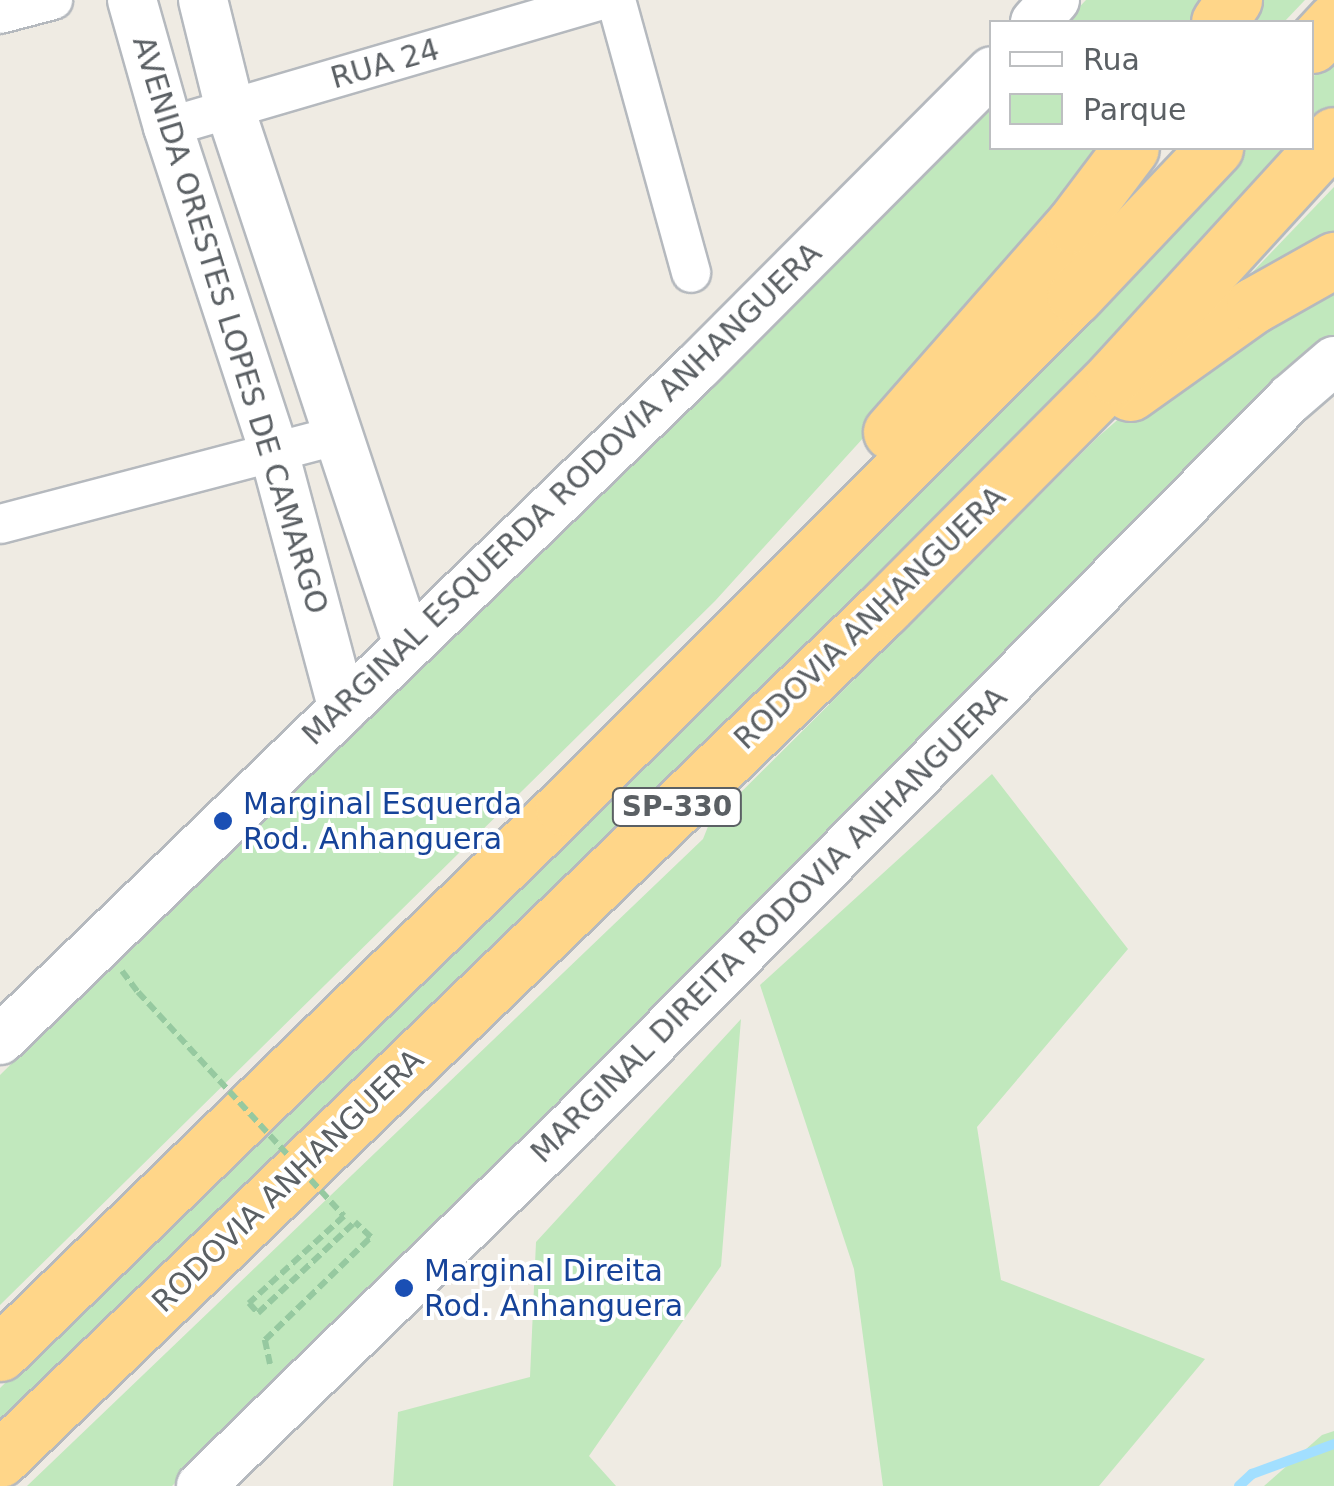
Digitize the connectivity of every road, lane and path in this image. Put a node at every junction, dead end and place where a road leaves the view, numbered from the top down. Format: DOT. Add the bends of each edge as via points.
graph roads {
  1 [pos="54,0"];
  2 [pos="132,0"];
  3 [pos="203,0"];
  4 [pos="603,0"];
  5 [pos="616,0"];
  6 [pos="1055,0"];
  7 [pos="0,14"];
  8 [pos="1036,20"];
  9 [pos="1334,21"];
  10 [pos="1314,43"];
  11 [pos="989,74"];
  12 [pos="230,109"];
  13 [pos="168,128"];
  14 [pos="1334,135"];
  15 [pos="1129,150"];
  16 [pos="1213,150"];
  17 [pos="1334,260"];
  18 [pos="691,273"];
  19 [pos="1334,361"];
  20 [pos="340,435"];
  21 [pos="274,452"];
  22 [pos="0,524"];
  23 [pos="883,609"];
  24 [pos="408,646"];
  25 [pos="343,709"];
  26 [pos="563,807"];
  27 [pos="138,992"];
  28 [pos="0,1040"];
  29 [pos="0,1353"];
  30 [pos="280,1408"];
  31 [pos="0,1459"];
  32 [pos="201,1486"];
  1 -- 7 [label="street"];
  2 -- 13 [label="street, AVENIDA ORESTES LOPES DE CAMARGO"];
  3 -- 12 [label="street"];
  4 -- 12 [label="street, RUA 24"];
  5 -- 18 [label="street"];
  6 -- 8 [label="street"];
  9 -- 10 [label="highway"];
  11 -- 24 [label="street, MARGINAL ESQUERDA RODOVIA ANHANGUERA"];
  12 -- 13 [label="street, RUA 24"];
  12 -- 20 [label="street"];
  13 -- 21 [label="street, AVENIDA ORESTES LOPES DE CAMARGO"];
  14 -- 23 [label="highway, RODOVIA ANHANGUERA / SP-330" via="1114,376"];
  15 -- 26 [label="highway" via="1073,225"];
  16 -- 26 [label="highway, SP-330"];
  17 -- 23 [label="highway" via="1142,382"];
  19 -- 30 [label="street, MARGINAL DIREITA RODOVIA ANHANGUERA"];
  20 -- 21 [label="street"];
  20 -- 24 [label="street"];
  21 -- 22 [label="street"];
  21 -- 25 [label="street, AVENIDA ORESTES LOPES DE CAMARGO"];
  23 -- 31 [label="highway, RODOVIA ANHANGUERA / SP-330"];
  24 -- 25 [label="street, MARGINAL ESQUERDA RODOVIA ANHANGUERA"];
  25 -- 28 [label="street, MARGINAL ESQUERDA RODOVIA ANHANGUERA"];
  26 -- 29 [label="highway, SP-330"];
  27 -- 30 [label="path, bridge" via="344,1216 249,1303 258,1313 355,1222 371,1237 265,1340"];
  30 -- 32 [label="street, MARGINAL DIREITA RODOVIA ANHANGUERA"];
}
